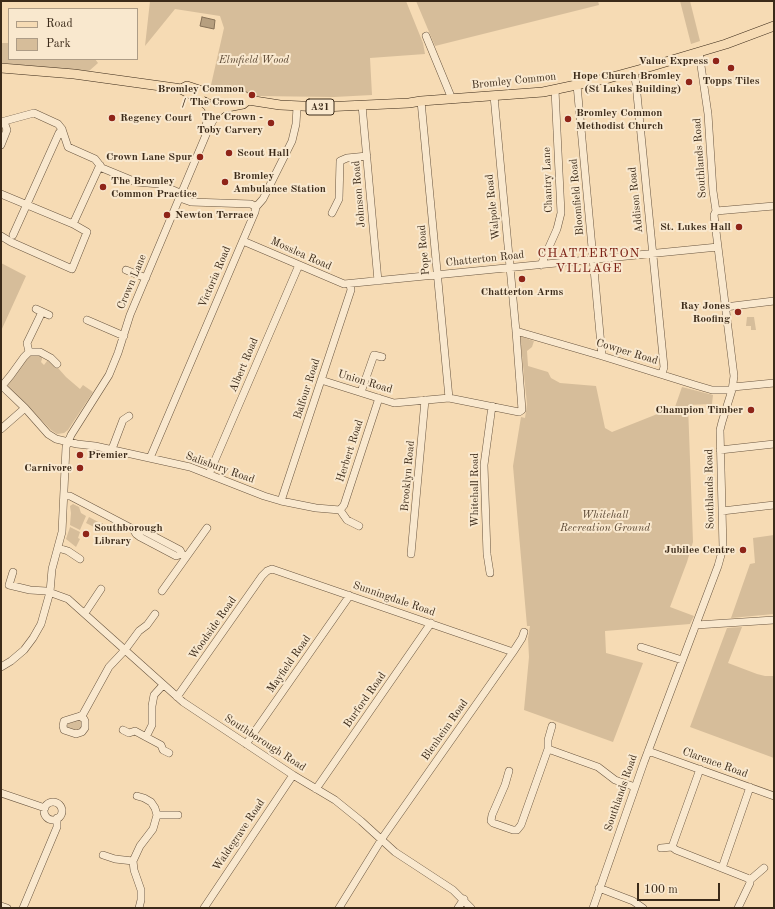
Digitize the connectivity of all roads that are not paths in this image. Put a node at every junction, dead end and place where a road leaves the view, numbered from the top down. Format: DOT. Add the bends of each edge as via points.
graph roads {
  1 [pos="774,26"];
  2 [pos="426,36"];
  3 [pos="699,52"];
  4 [pos="1,68"];
  5 [pos="634,71"];
  6 [pos="577,85"];
  7 [pos="180,89"];
  8 [pos="555,90"];
  9 [pos="494,96"];
  10 [pos="216,98"];
  11 [pos="452,99"];
  12 [pos="248,100"];
  13 [pos="421,101"];
  14 [pos="362,105"];
  15 [pos="297,107"];
  16 [pos="214,108"];
  17 [pos="2,122"];
  18 [pos="62,129"];
  19 [pos="1,145"];
  20 [pos="367,156"];
  21 [pos="100,165"];
  22 [pos="1,194"];
  23 [pos="181,196"];
  24 [pos="27,205"];
  25 [pos="774,206"];
  26 [pos="256,207"];
  27 [pos="716,211"];
  28 [pos="332,213"];
  29 [pos="73,224"];
  30 [pos="13,235"];
  31 [pos="1,236"];
  32 [pos="243,241"];
  33 [pos="718,247"];
  34 [pos="653,254"];
  35 [pos="594,260"];
  36 [pos="298,265"];
  37 [pos="540,265"];
  38 [pos="510,268"];
  39 [pos="126,270"];
  40 [pos="438,275"];
  41 [pos="146,278"];
  42 [pos="378,281"];
  43 [pos="350,284"];
  44 [pos="774,301"];
  45 [pos="725,307"];
  46 [pos="42,312"];
  47 [pos="87,320"];
  48 [pos="516,331"];
  49 [pos="124,336"];
  50 [pos="30,352"];
  51 [pos="602,356"];
  52 [pos="382,358"];
  53 [pos="57,364"];
  54 [pos="662,374"];
  55 [pos="321,380"];
  56 [pos="774,383"];
  57 [pos="1,386"];
  58 [pos="733,389"];
  59 [pos="362,392"];
  60 [pos="379,398"];
  61 [pos="449,398"];
  62 [pos="425,400"];
  63 [pos="492,406"];
  64 [pos="25,408"];
  65 [pos="521,411"];
  66 [pos="129,416"];
  67 [pos="1,429"];
  68 [pos="68,442"];
  69 [pos="774,444"];
  70 [pos="112,449"];
  71 [pos="720,450"];
  72 [pos="150,458"];
  73 [pos="209,474"];
  74 [pos="64,496"];
  75 [pos="281,501"];
  76 [pos="774,505"];
  77 [pos="340,510"];
  78 [pos="722,511"];
  79 [pos="359,526"];
  80 [pos="207,528"];
  81 [pos="58,548"];
  82 [pos="411,554"];
  83 [pos="184,555"];
  84 [pos="80,559"];
  85 [pos="267,571"];
  86 [pos="13,572"];
  87 [pos="490,573"];
  88 [pos="101,589"];
  89 [pos="162,591"];
  90 [pos="50,592"];
  91 [pos="349,595"];
  92 [pos="85,613"];
  93 [pos="155,614"];
  94 [pos="774,620"];
  95 [pos="431,623"];
  96 [pos="696,625"];
  97 [pos="524,632"];
  98 [pos="641,647"];
  99 [pos="125,650"];
  100 [pos="513,652"];
  101 [pos="682,660"];
  102 [pos="1,667"];
  103 [pos="163,685"];
  104 [pos="177,697"];
  105 [pos="82,716"];
  106 [pos="552,726"];
  107 [pos="123,730"];
  108 [pos="146,737"];
  109 [pos="246,744"];
  110 [pos="548,750"];
  111 [pos="648,751"];
  112 [pos="169,753"];
  113 [pos="700,769"];
  114 [pos="509,771"];
  115 [pos="293,774"];
  116 [pos="635,787"];
  117 [pos="750,787"];
  118 [pos="316,789"];
  119 [pos="1,793"];
  120 [pos="774,796"];
  121 [pos="138,799"];
  122 [pos="45,808"];
  123 [pos="157,815"];
  124 [pos="57,818"];
  125 [pos="170,823"];
  126 [pos="381,840"];
  127 [pos="672,847"];
  128 [pos="661,848"];
  129 [pos="103,855"];
  130 [pos="133,861"];
  131 [pos="722,868"];
  132 [pos="764,868"];
  133 [pos="750,880"];
  134 [pos="599,888"];
  135 [pos="464,899"];
  136 [pos="1,906"];
  137 [pos="7,908"];
  138 [pos="24,908"];
  139 [pos="139,908"];
  140 [pos="204,908"];
  141 [pos="339,908"];
  142 [pos="458,908"];
  143 [pos="472,908"];
  144 [pos="592,908"];
  145 [pos="643,908"];
  146 [pos="738,908"];
  1 -- 3 [label="main road, Bromley Common / A21"];
  2 -- 11 [label="street"];
  3 -- 5 [label="main road, Bromley Common / A21"];
  3 -- 27 [label="street, Southlands Road" via="708,114"];
  4 -- 7 [label="main road" via="81,75"];
  5 -- 6 [label="main road, Bromley Common / A21"];
  5 -- 34 [label="street, Addison Road"];
  6 -- 8 [label="main road, Bromley Common / A21"];
  6 -- 35 [label="street, Bloomfield Road"];
  7 -- 10 [label="main road" via="187,86"];
  7 -- 16 [label="main road"];
  8 -- 9 [label="main road, Bromley Common / A21"];
  8 -- 37 [label="street, Chantry Lane" via="561,213 557,229"];
  9 -- 11 [label="main road, Bromley Common / A21"];
  9 -- 38 [label="street, Walpole Road"];
  10 -- 12 [label="main road, Bromley Common / A21" via="232,95 244,96"];
  10 -- 16 [label="main road" via="210,100"];
  11 -- 13 [label="main road, Bromley Common / A21"];
  12 -- 15 [label="main road, Bromley Common / A21"];
  12 -- 16 [label="main road, Bromley Common / A21" via="243,104"];
  13 -- 14 [label="main road, Bromley Common / A21"];
  13 -- 40 [label="street, Pope Road"];
  14 -- 15 [label="main road, Bromley Common / A21"];
  14 -- 20 [label="street, Johnson Road"];
  15 -- 26 [label="street, Victoria Road" via="292,141 263,199"];
  16 -- 23 [label="street" via="208,130"];
  17 -- 18 [label="street" via="34,113 58,124"];
  17 -- 19 [label="street" via="7,130"];
  18 -- 21 [label="street" via="68,147 95,159"];
  18 -- 24 [label="street"];
  20 -- 28 [label="street" via="340,161 339,199"];
  20 -- 42 [label="street, Johnson Road"];
  21 -- 23 [label="street" via="136,182 159,184"];
  21 -- 29 [label="street"];
  22 -- 24 [label="street"];
  23 -- 26 [label="street" via="192,202 251,204"];
  23 -- 41 [label="street, Crown Lane"];
  24 -- 29 [label="street"];
  24 -- 30 [label="street"];
  25 -- 27 [label="street"];
  26 -- 32 [label="street, Victoria Road"];
  27 -- 33 [label="street, Southlands Road" via="714,216"];
  29 -- 31 [label="street" via="87,232 72,269"];
  32 -- 36 [label="street, Mosslea Road"];
  32 -- 72 [label="street, Victoria Road"];
  33 -- 34 [label="street, Chatterton Road"];
  33 -- 45 [label="street, Southlands Road"];
  34 -- 35 [label="street, Chatterton Road"];
  34 -- 54 [label="street, Addison Road" via="664,367"];
  35 -- 37 [label="street, Chatterton Road"];
  35 -- 51 [label="street, Bloomfield Road"];
  36 -- 43 [label="street, Mosslea Road" via="339,283"];
  36 -- 73 [label="street, Albert Road"];
  37 -- 38 [label="street, Chatterton Road"];
  38 -- 40 [label="street, Chatterton Road"];
  38 -- 48 [label="street, Walpole Road"];
  39 -- 41 [label="street"];
  40 -- 42 [label="street, Chatterton Road"];
  40 -- 61 [label="street, Pope Road"];
  41 -- 49 [label="street, Crown Lane"];
  42 -- 43 [label="street, Chatterton Road"];
  43 -- 55 [label="street, Balfour Road" via="351,290"];
  44 -- 45 [label="street"];
  45 -- 58 [label="street, Southlands Road" via="734,376"];
  46 -- 50 [label="street" via="27,343"];
  47 -- 49 [label="street"];
  48 -- 51 [label="street, Cowper Road"];
  48 -- 65 [label="street, Walpole Road"];
  49 -- 68 [label="street, Crown Lane" via="105,382"];
  50 -- 53 [label="street" via="40,352"];
  50 -- 57 [label="street"];
  51 -- 54 [label="street, Cowper Road"];
  52 -- 59 [label="street" via="374,355"];
  54 -- 58 [label="street, Cowper Road" via="712,390"];
  55 -- 59 [label="street, Union Road"];
  55 -- 75 [label="street, Balfour Road"];
  56 -- 58 [label="street, Cowper Road"];
  57 -- 64 [label="street, Salisbury Road"];
  58 -- 71 [label="street, Southlands Road" via="722,422"];
  59 -- 60 [label="street, Union Road"];
  60 -- 62 [label="street, Union Road" via="398,403"];
  60 -- 77 [label="street, Herbert Road" via="344,505"];
  61 -- 62 [label="street, Union Road"];
  61 -- 63 [label="street, Union Road"];
  62 -- 82 [label="street, Brooklyn Road"];
  63 -- 65 [label="street, Union Road"];
  63 -- 87 [label="street, Whitehall Road" via="484,465"];
  64 -- 67 [label="street"];
  64 -- 68 [label="street, Salisbury Road" via="48,434"];
  66 -- 70 [label="street" via="123,420"];
  68 -- 70 [label="street, Salisbury Road"];
  68 -- 74 [label="street"];
  69 -- 71 [label="street"];
  70 -- 72 [label="street, Salisbury Road"];
  71 -- 78 [label="street, Southlands Road"];
  72 -- 73 [label="street, Salisbury Road"];
  73 -- 75 [label="street, Salisbury Road"];
  74 -- 81 [label="street" via="62,532"];
  74 -- 83 [label="street" via="70,496 133,529 140,537 176,556"];
  75 -- 77 [label="street, Salisbury Road"];
  76 -- 78 [label="street"];
  77 -- 79 [label="street" via="346,520"];
  78 -- 96 [label="street, Southlands Road" via="723,548"];
  80 -- 83 [label="street"];
  81 -- 84 [label="street"];
  81 -- 90 [label="street" via="52,569"];
  83 -- 89 [label="street"];
  85 -- 91 [label="street, Sunningdale Road" via="274,569"];
  85 -- 104 [label="street, Woodside Road"];
  86 -- 90 [label="street, Southborough Road" via="9,585"];
  88 -- 92 [label="street"];
  90 -- 92 [label="street, Southborough Road" via="68,599"];
  90 -- 102 [label="street" via="41,624 33,638 20,654"];
  91 -- 95 [label="street, Sunningdale Road"];
  91 -- 109 [label="street, Mayfield Road"];
  92 -- 99 [label="street, Southborough Road"];
  93 -- 99 [label="street"];
  94 -- 96 [label="street"];
  95 -- 100 [label="street, Sunningdale Road"];
  95 -- 118 [label="street, Burford Road"];
  96 -- 101 [label="street, Southlands Road"];
  97 -- 100 [label="street, Blenheim Road"];
  98 -- 101 [label="street"];
  99 -- 103 [label="street, Southborough Road"];
  99 -- 105 [label="street" via="109,667"];
  100 -- 126 [label="street, Blenheim Road"];
  101 -- 111 [label="street, Southlands Road"];
  103 -- 104 [label="street, Southborough Road"];
  103 -- 108 [label="street" via="154,695 152,725"];
  104 -- 109 [label="street, Southborough Road"];
  106 -- 110 [label="street"];
  107 -- 108 [label="street" via="129,733 135,731"];
  108 -- 112 [label="street"];
  109 -- 115 [label="street, Southborough Road"];
  110 -- 114 [label="street" via="524,818 517,830 493,824 491,821"];
  110 -- 116 [label="street" via="598,767 616,780"];
  111 -- 113 [label="street, Clarence Road"];
  111 -- 116 [label="street, Southlands Road"];
  113 -- 117 [label="street, Clarence Road"];
  113 -- 127 [label="street"];
  115 -- 118 [label="street, Southborough Road"];
  115 -- 140 [label="street, Waldegrave Road"];
  116 -- 134 [label="street, Southlands Road"];
  117 -- 120 [label="street, Clarence Road"];
  117 -- 131 [label="street"];
  118 -- 126 [label="street, Southborough Road" via="343,806"];
  119 -- 122 [label="street"];
  121 -- 123 [label="street" via="150,802"];
  122 -- 124 [label="street" via="47,817"];
  122 -- 124 [label="street" via="52,802 58,803 62,812"];
  123 -- 125 [label="street" via="175,815"];
  123 -- 130 [label="street" via="153,829 140,846"];
  124 -- 138 [label="street" via="57,826"];
  126 -- 135 [label="street, Southborough Road"];
  126 -- 141 [label="street, Blenheim Road"];
  127 -- 128 [label="street"];
  127 -- 131 [label="street"];
  129 -- 130 [label="street"];
  130 -- 139 [label="street" via="141,890"];
  131 -- 133 [label="street"];
  132 -- 133 [label="street"];
  133 -- 146 [label="street"];
  134 -- 144 [label="street, Southlands Road"];
  134 -- 145 [label="street" via="633,901"];
  135 -- 142 [label="street"];
  135 -- 143 [label="street, Southborough Road"];
  136 -- 137 [label="street"];
}
